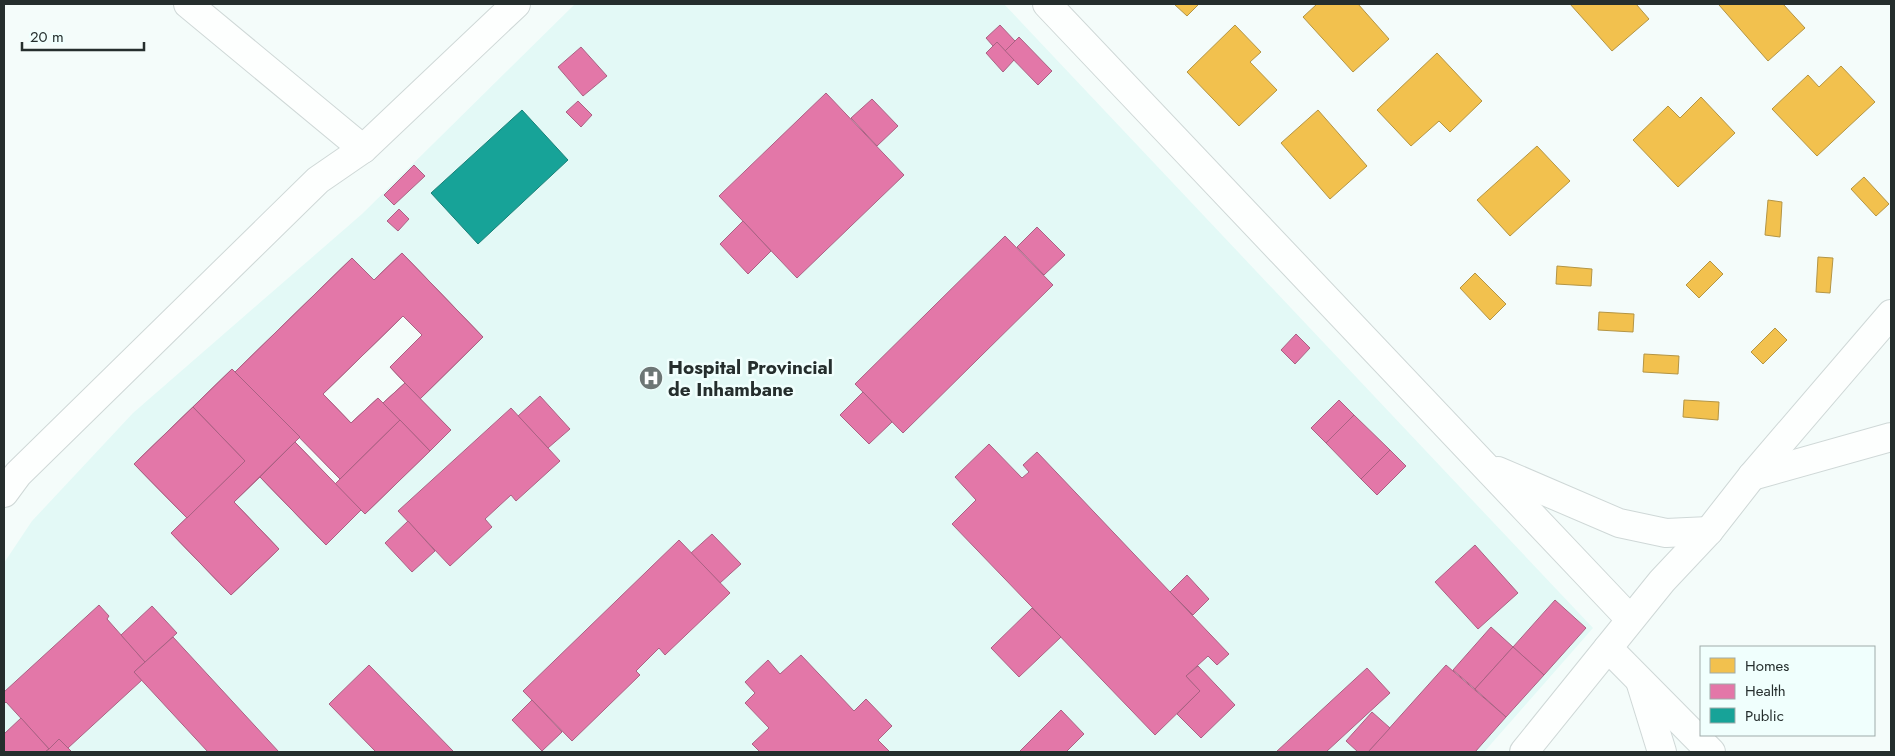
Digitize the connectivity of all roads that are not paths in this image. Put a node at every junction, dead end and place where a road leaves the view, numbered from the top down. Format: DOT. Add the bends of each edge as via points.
graph roads {
  1 [pos="188,4"];
  2 [pos="516,4"];
  3 [pos="1047,4"];
  4 [pos="363,148"];
  5 [pos="1891,314"];
  6 [pos="1891,437"];
  7 [pos="1487,467"];
  8 [pos="1752,476"];
  9 [pos="4,493"];
  10 [pos="1709,531"];
  11 [pos="1630,619"];
  12 [pos="1608,648"];
  13 [pos="1640,680"];
  14 [pos="1524,752"];
  15 [pos="1662,752"];
  16 [pos="1711,752"];
  1 -- 4 [label="street"];
  2 -- 4 [label="street"];
  3 -- 7 [label="street"];
  4 -- 9 [label="street" via="318,180 18,474"];
  5 -- 8 [label="street"];
  6 -- 8 [label="street"];
  7 -- 10 [label="street" via="1620,523 1666,534"];
  7 -- 11 [label="street"];
  8 -- 10 [label="street"];
  10 -- 11 [label="street"];
  11 -- 12 [label="street"];
  12 -- 13 [label="street"];
  12 -- 14 [label="street"];
  13 -- 15 [label="street"];
  13 -- 16 [label="street"];
}
